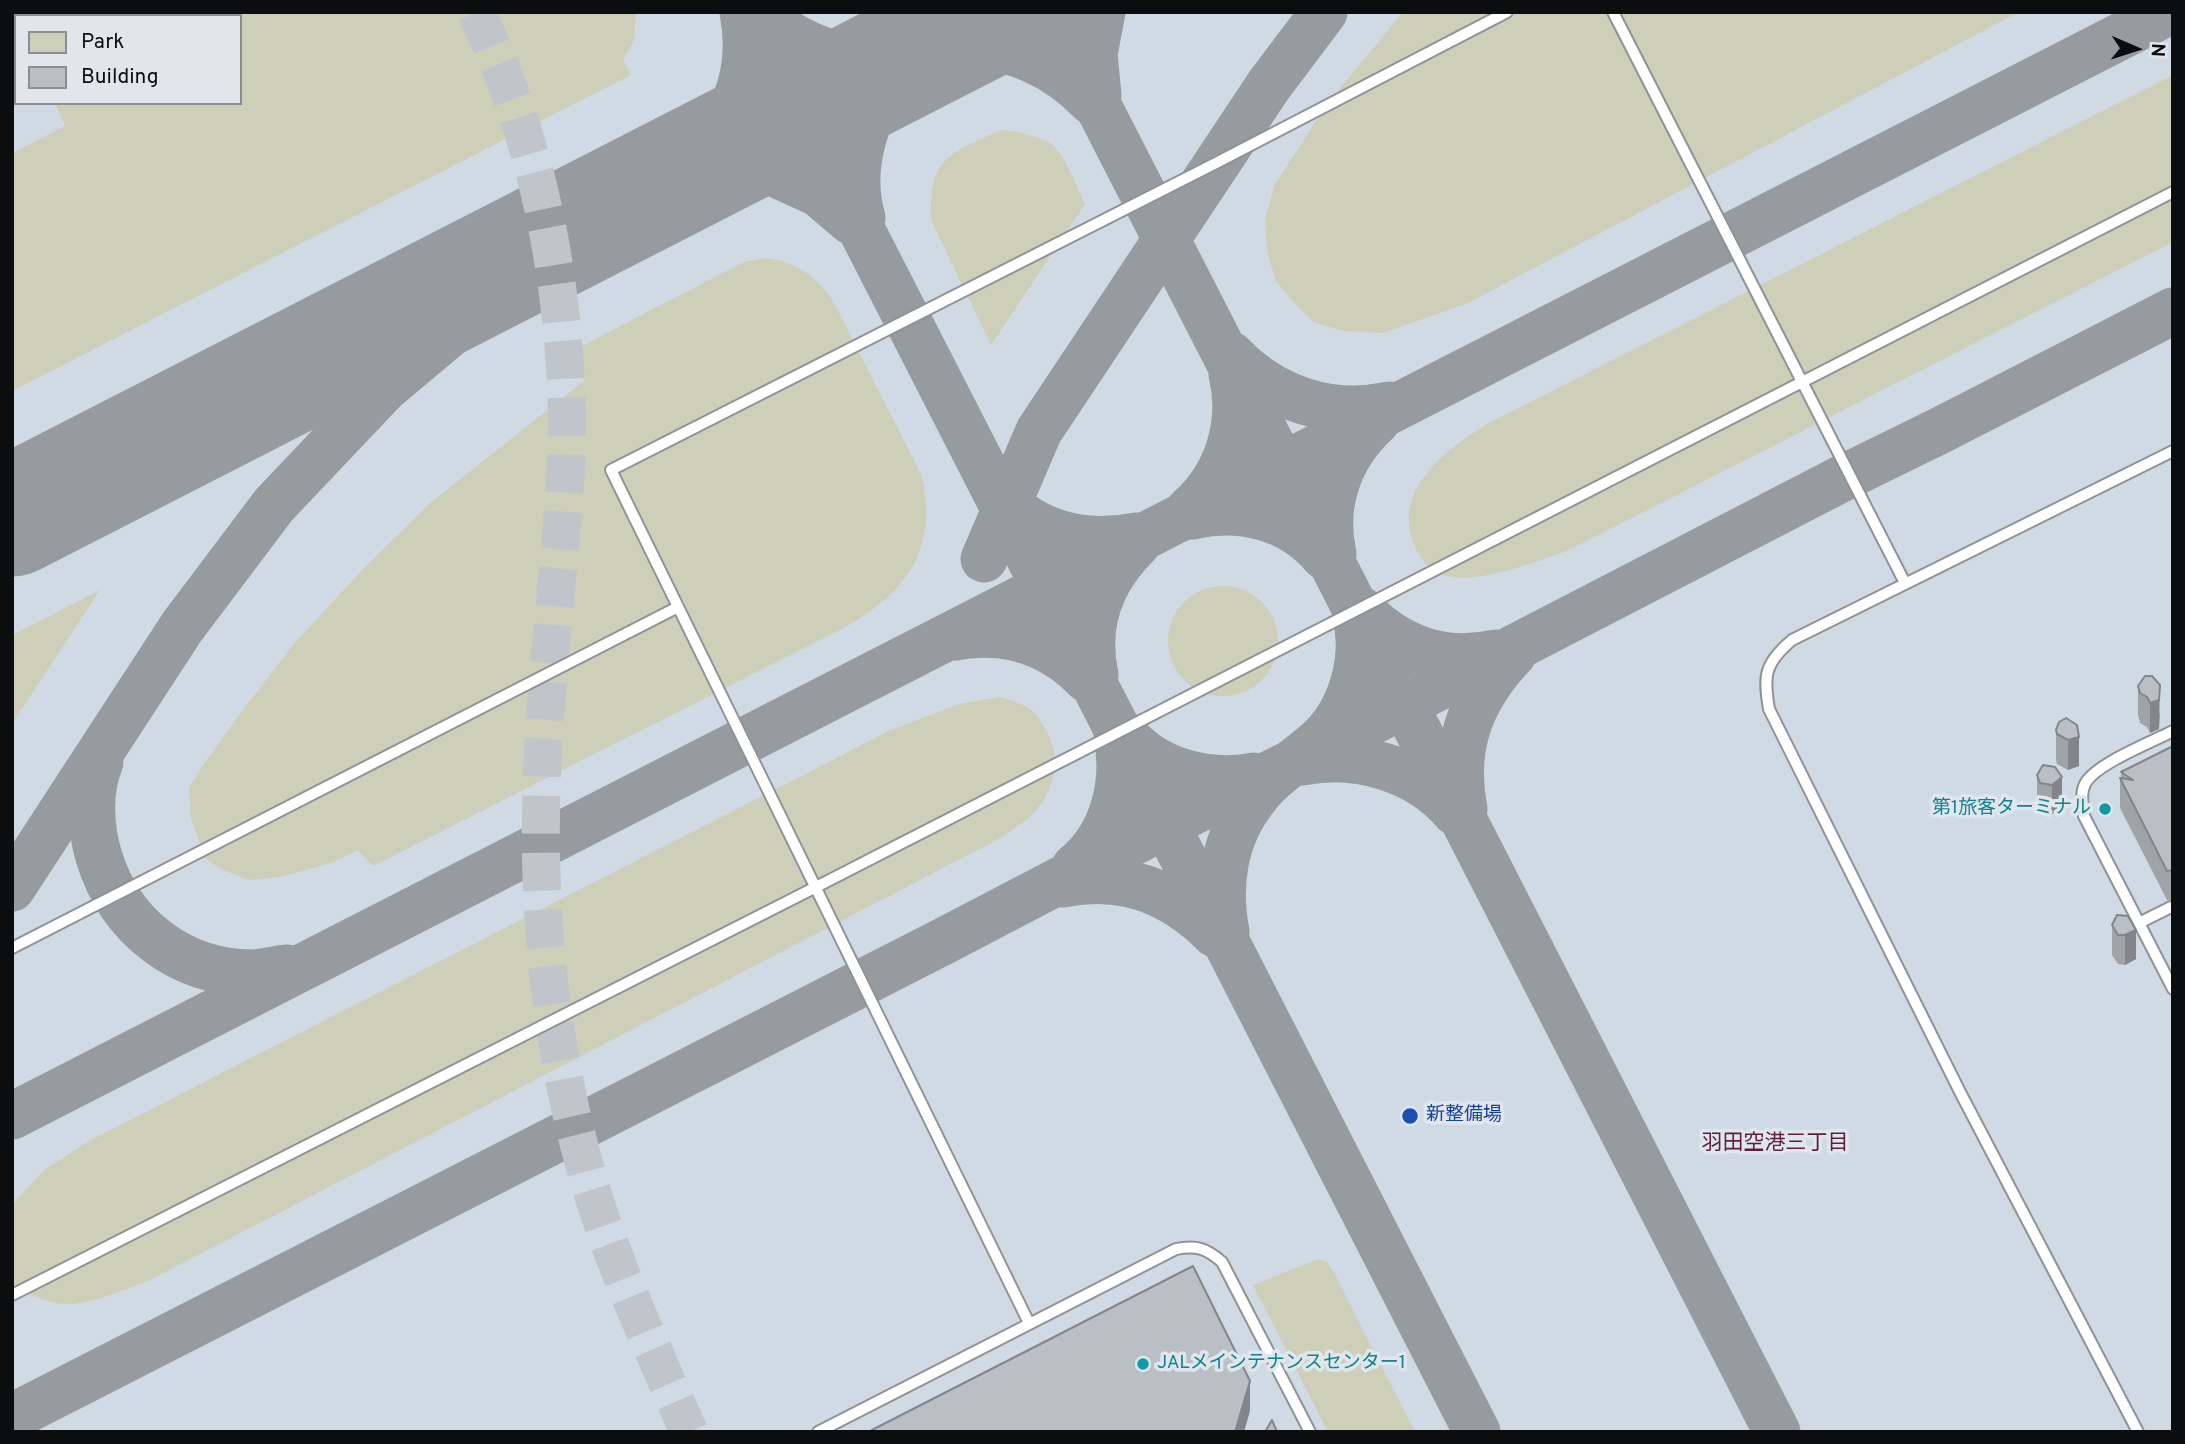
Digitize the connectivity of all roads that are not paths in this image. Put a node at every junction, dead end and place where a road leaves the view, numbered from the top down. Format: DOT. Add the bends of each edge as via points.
graph roads {
  1 [pos="1507,12"];
  2 [pos="1613,12"];
  3 [pos="2173,192"];
  4 [pos="1802,382"];
  5 [pos="2173,451"];
  6 [pos="1905,583"];
  7 [pos="678,607"];
  8 [pos="2173,731"];
  9 [pos="816,887"];
  10 [pos="2171,907"];
  11 [pos="2139,923"];
  12 [pos="12,948"];
  13 [pos="2173,989"];
  14 [pos="12,1295"];
  15 [pos="1029,1324"];
  16 [pos="818,1432"];
  17 [pos="1310,1432"];
  18 [pos="2138,1432"];
  1 -- 7 [label="lane" via="611,470"];
  2 -- 4 [label="lane"];
  3 -- 4 [label="lane"];
  4 -- 6 [label="lane"];
  4 -- 9 [label="lane"];
  5 -- 6 [label="lane"];
  6 -- 18 [label="lane" via="1780,650 1765,675 1769,709 1959,1093"];
  7 -- 9 [label="lane"];
  7 -- 12 [label="lane"];
  8 -- 11 [label="lane" via="2095,770 2082,798 2084,816"];
  9 -- 14 [label="lane"];
  9 -- 15 [label="lane"];
  10 -- 11 [label="lane"];
  11 -- 13 [label="lane"];
  15 -- 16 [label="lane"];
  15 -- 17 [label="lane" via="1176,1249 1209,1251 1234,1283"];
}
